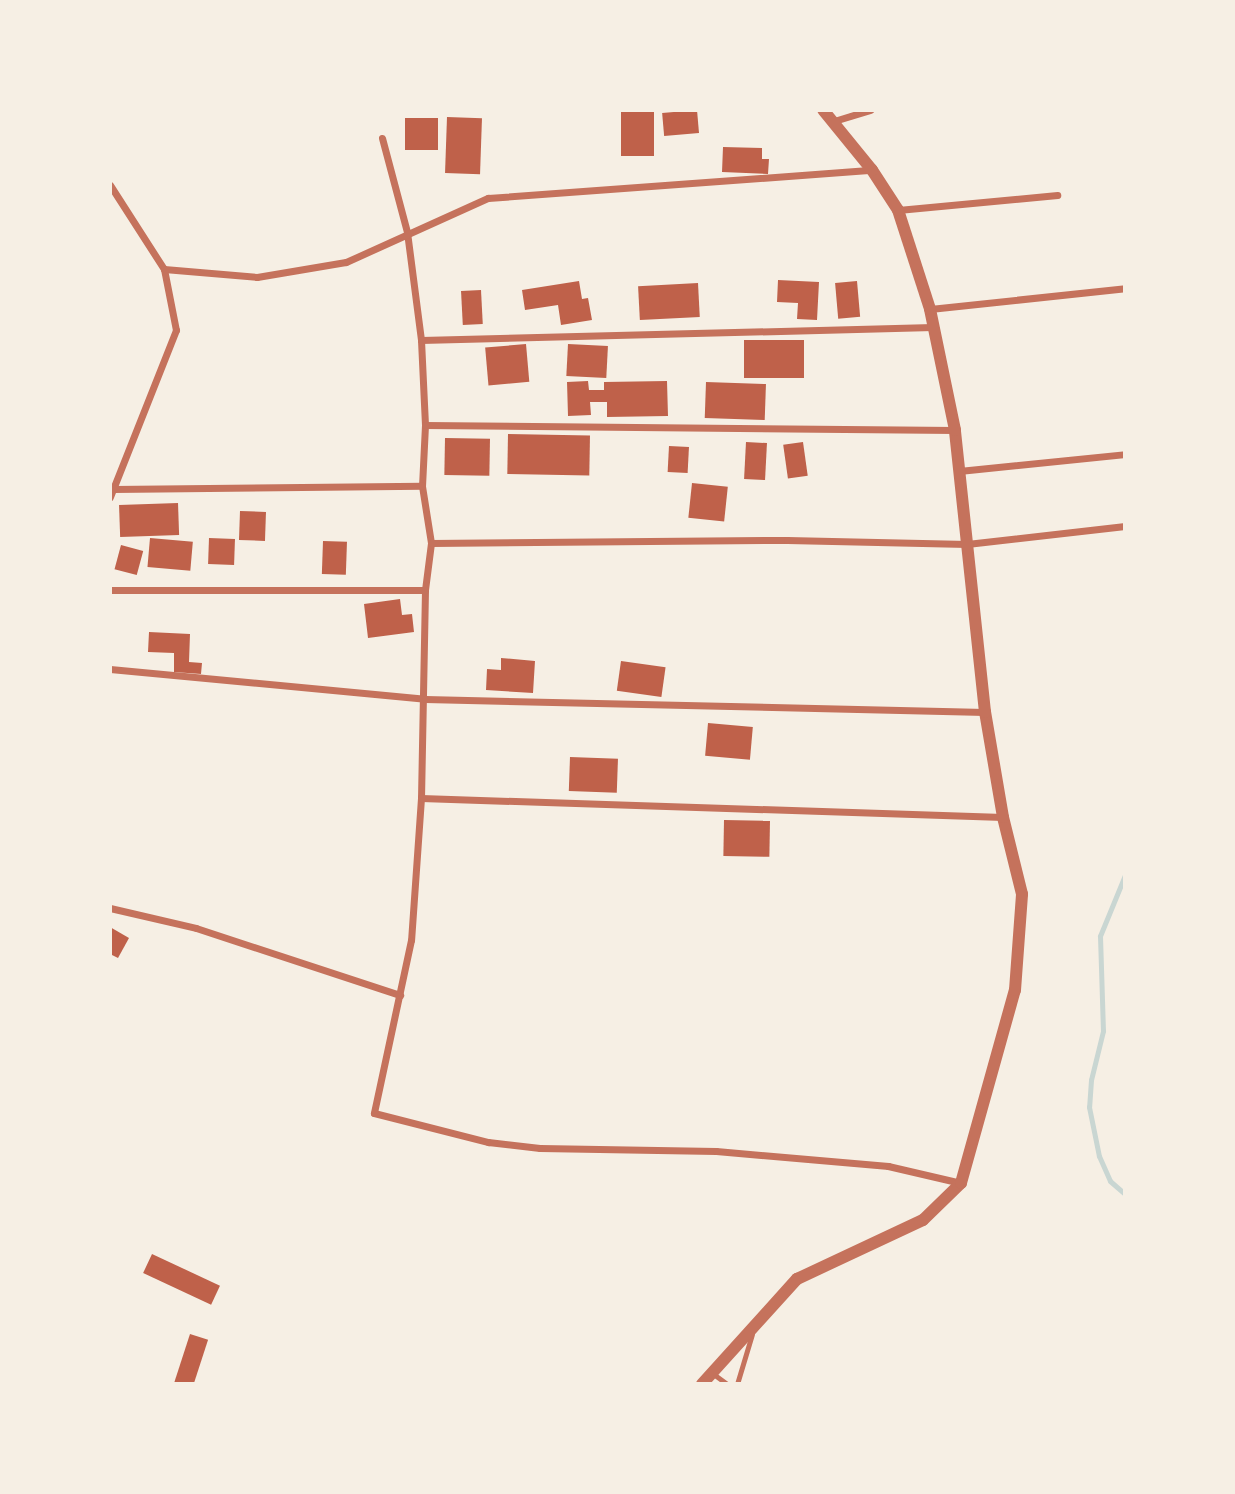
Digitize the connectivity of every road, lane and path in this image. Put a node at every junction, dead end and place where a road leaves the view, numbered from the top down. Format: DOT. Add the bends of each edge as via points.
graph roads {
  1 [pos="823,110"];
  2 [pos="870,110"];
  3 [pos="834,121"];
  4 [pos="382,138"];
  5 [pos="872,170"];
  6 [pos="110,185"];
  7 [pos="1058,195"];
  8 [pos="898,211"];
  9 [pos="407,232"];
  10 [pos="164,269"];
  11 [pos="1125,288"];
  12 [pos="930,309"];
  13 [pos="933,327"];
  14 [pos="421,340"];
  15 [pos="425,425"];
  16 [pos="955,430"];
  17 [pos="1125,454"];
  18 [pos="959,471"];
  19 [pos="422,486"];
  20 [pos="112,493"];
  21 [pos="1125,526"];
  22 [pos="431,542"];
  23 [pos="967,544"];
  24 [pos="110,590"];
  25 [pos="425,590"];
  26 [pos="110,669"];
  27 [pos="425,699"];
  28 [pos="985,712"];
  29 [pos="421,798"];
  30 [pos="1003,817"];
  31 [pos="110,908"];
  32 [pos="400,995"];
  33 [pos="961,1183"];
  34 [pos="753,1328"];
  35 [pos="712,1373"];
  36 [pos="702,1384"];
  37 [pos="727,1384"];
  38 [pos="737,1384"];
  1 -- 3 [label="street"];
  2 -- 3 [label="street"];
  3 -- 5 [label="street"];
  4 -- 9 [label="street"];
  5 -- 8 [label="street"];
  5 -- 9 [label="street" via="488,198"];
  6 -- 10 [label="street"];
  7 -- 8 [label="street"];
  8 -- 12 [label="street"];
  9 -- 10 [label="street" via="346,262 257,277"];
  9 -- 14 [label="street"];
  10 -- 20 [label="street" via="176,330"];
  11 -- 12 [label="street"];
  12 -- 13 [label="street"];
  13 -- 14 [label="street"];
  13 -- 16 [label="street"];
  14 -- 15 [label="street"];
  15 -- 16 [label="street"];
  15 -- 19 [label="street"];
  16 -- 18 [label="street"];
  17 -- 18 [label="street"];
  18 -- 23 [label="street"];
  19 -- 20 [label="street"];
  19 -- 22 [label="street"];
  21 -- 23 [label="street"];
  22 -- 23 [label="street"];
  22 -- 25 [label="street"];
  23 -- 28 [label="street"];
  24 -- 25 [label="street"];
  25 -- 27 [label="street"];
  26 -- 27 [label="street"];
  27 -- 28 [label="street"];
  27 -- 29 [label="street"];
  28 -- 30 [label="street"];
  29 -- 30 [label="street"];
  29 -- 32 [label="street" via="411,940"];
  30 -- 33 [label="street" via="1021,894 1015,990"];
  31 -- 32 [label="street" via="196,928"];
  32 -- 33 [label="street" via="374,1113 488,1142 540,1148 716,1151 888,1166"];
  33 -- 34 [label="street" via="923,1220 797,1279"];
  34 -- 35 [label="street"];
  34 -- 38 [label="lane"];
  35 -- 36 [label="street"];
  35 -- 37 [label="lane"];
}
